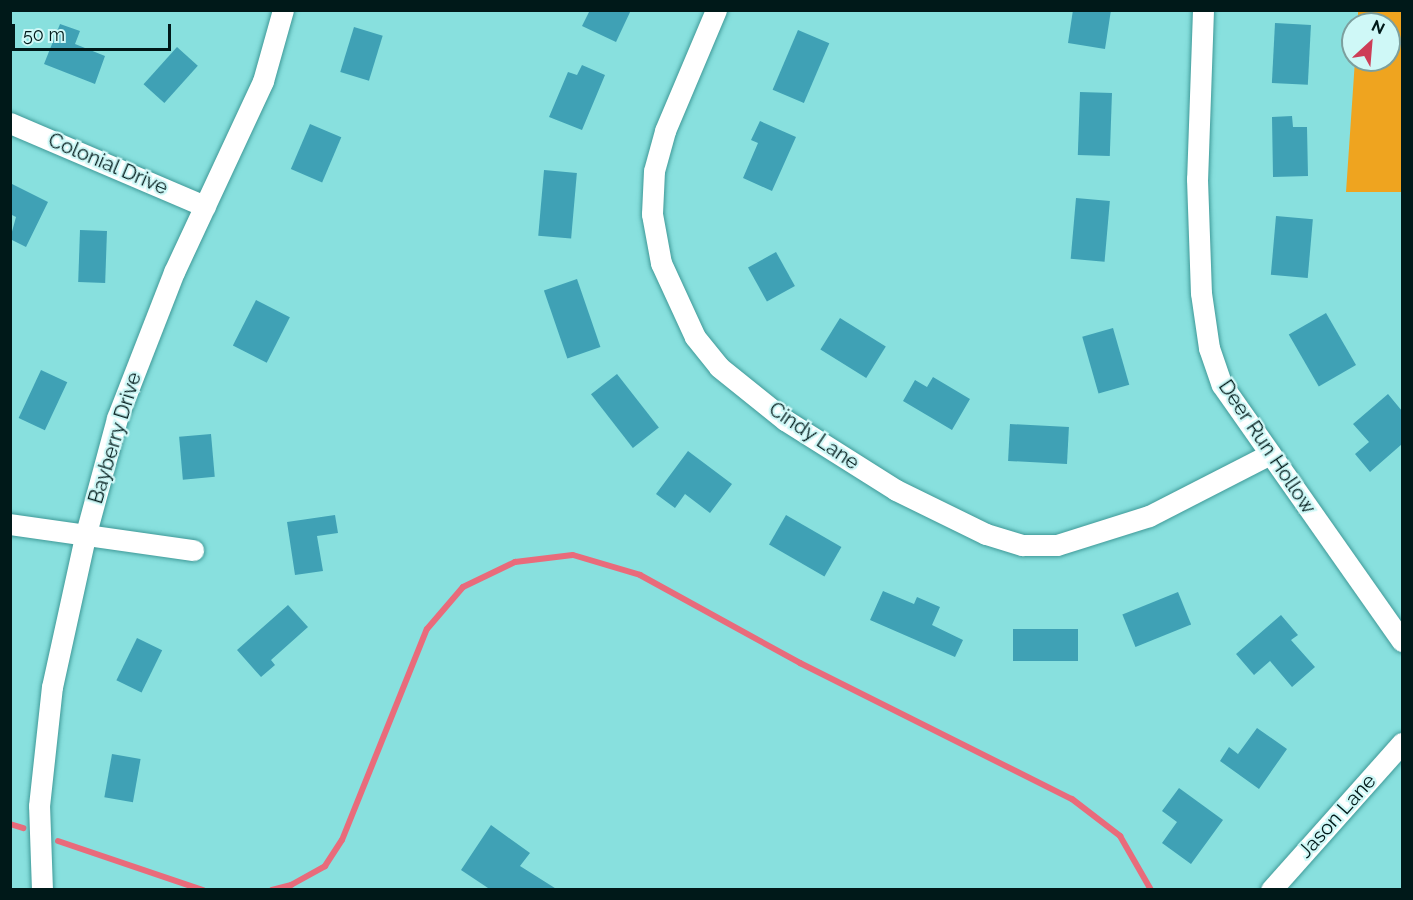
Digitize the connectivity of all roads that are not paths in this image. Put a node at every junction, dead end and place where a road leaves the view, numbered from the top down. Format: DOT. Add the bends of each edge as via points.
graph roads {
  1 [pos="283,10"];
  2 [pos="716,10"];
  3 [pos="1203,10"];
  4 [pos="10,123"];
  5 [pos="204,206"];
  6 [pos="1270,454"];
  7 [pos="10,524"];
  8 [pos="85,537"];
  9 [pos="193,550"];
  10 [pos="1402,641"];
  11 [pos="1402,743"];
  12 [pos="42,890"];
  13 [pos="1271,890"];
  1 -- 5 [label="street, Bayberry Drive" via="262,81"];
  2 -- 6 [label="street, Cindy Lane" via="665,131 654,171 652,214 661,263 695,338 727,374 785,420 896,490 986,534 1022,545 1057,545 1149,516"];
  3 -- 6 [label="street, Deer Run Hollow" via="1197,179 1201,293 1209,348 1222,385"];
  4 -- 5 [label="street, Colonial Drive"];
  5 -- 8 [label="street, Bayberry Drive" via="117,418"];
  6 -- 10 [label="street, Deer Run Hollow"];
  7 -- 8 [label="street"];
  8 -- 9 [label="street"];
  8 -- 12 [label="street, Bayberry Drive" via="52,687 39,806"];
  11 -- 13 [label="street, Jason Lane"];
}
